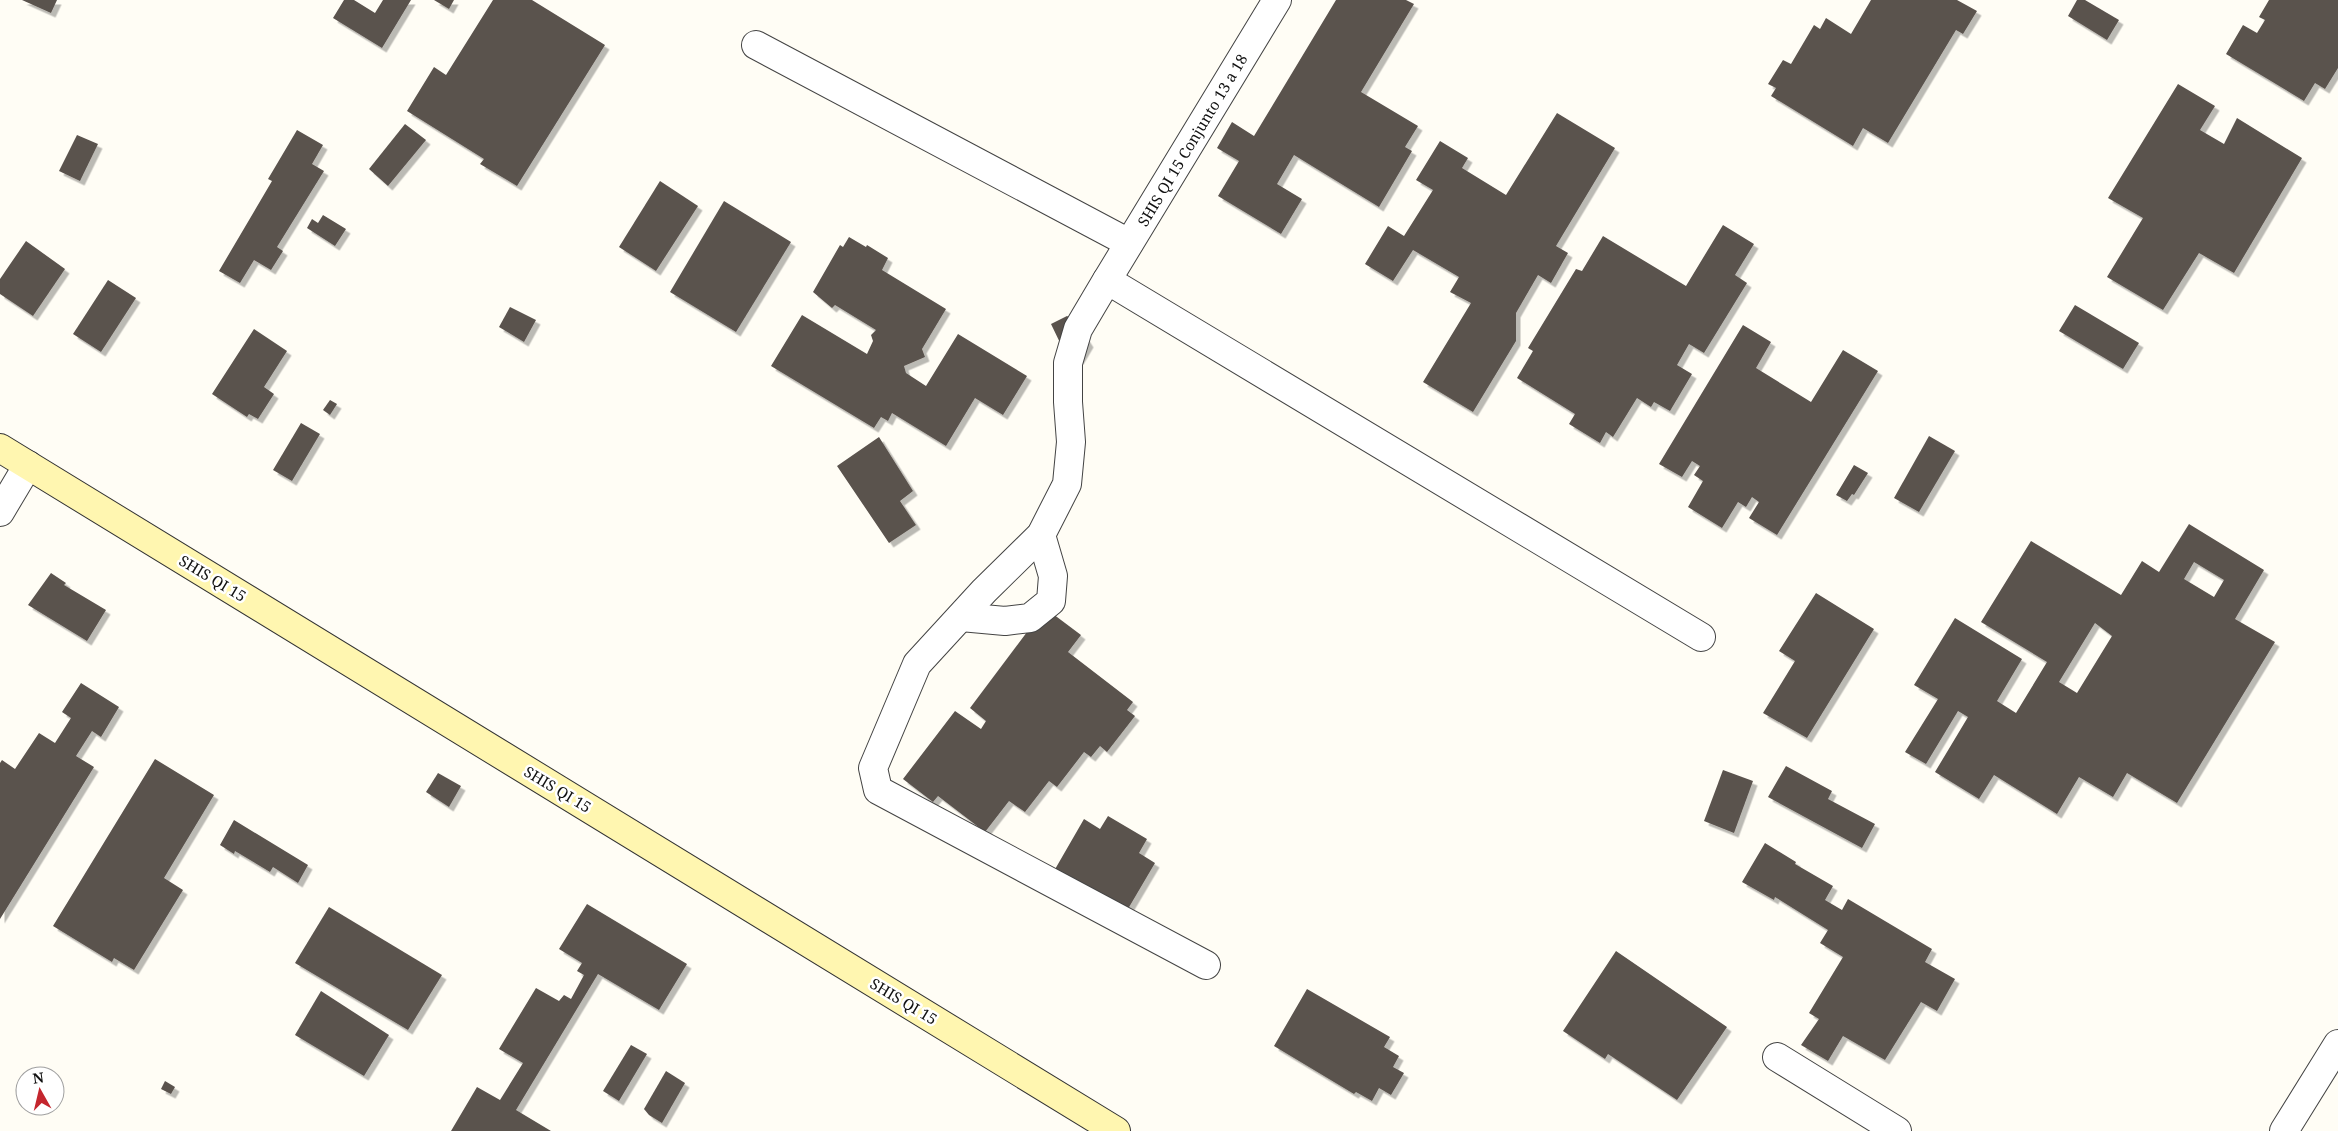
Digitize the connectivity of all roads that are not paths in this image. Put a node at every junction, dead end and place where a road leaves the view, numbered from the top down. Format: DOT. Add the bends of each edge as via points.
graph roads {
  1 [pos="1276,0"];
  2 [pos="756,45"];
  3 [pos="1130,243"];
  4 [pos="1107,280"];
  5 [pos="0,448"];
  6 [pos="28,465"];
  7 [pos="0,512"];
  8 [pos="1041,535"];
  9 [pos="960,617"];
  10 [pos="1701,637"];
  11 [pos="1206,965"];
  12 [pos="2338,1044"];
  13 [pos="1777,1057"];
  14 [pos="1116,1131"];
  15 [pos="1897,1131"];
  16 [pos="2284,1131"];
  1 -- 3 [label="street, SHIS QI 15 Conjunto 13 a 18"];
  2 -- 3 [label="street"];
  3 -- 4 [label="street, SHIS QI 15 Conjunto 13 a 18"];
  4 -- 8 [label="street, SHIS QI 15 Conjunto 13 a 18" via="1078,329 1068,363 1071,442 1067,484"];
  4 -- 10 [label="street"];
  5 -- 6 [label="street, SHIS QI 15"];
  6 -- 7 [label="street"];
  6 -- 14 [label="street, SHIS QI 15"];
  8 -- 9 [label="street, SHIS QI 15 Conjunto 13 a 18"];
  8 -- 9 [label="street" via="1053,576 1050,601 1030,618 1005,621"];
  9 -- 11 [label="street, SHIS QI 15 Conjunto 13 a 18" via="917,664 873,768 878,790"];
  12 -- 16 [label="street"];
  13 -- 15 [label="street"];
}
